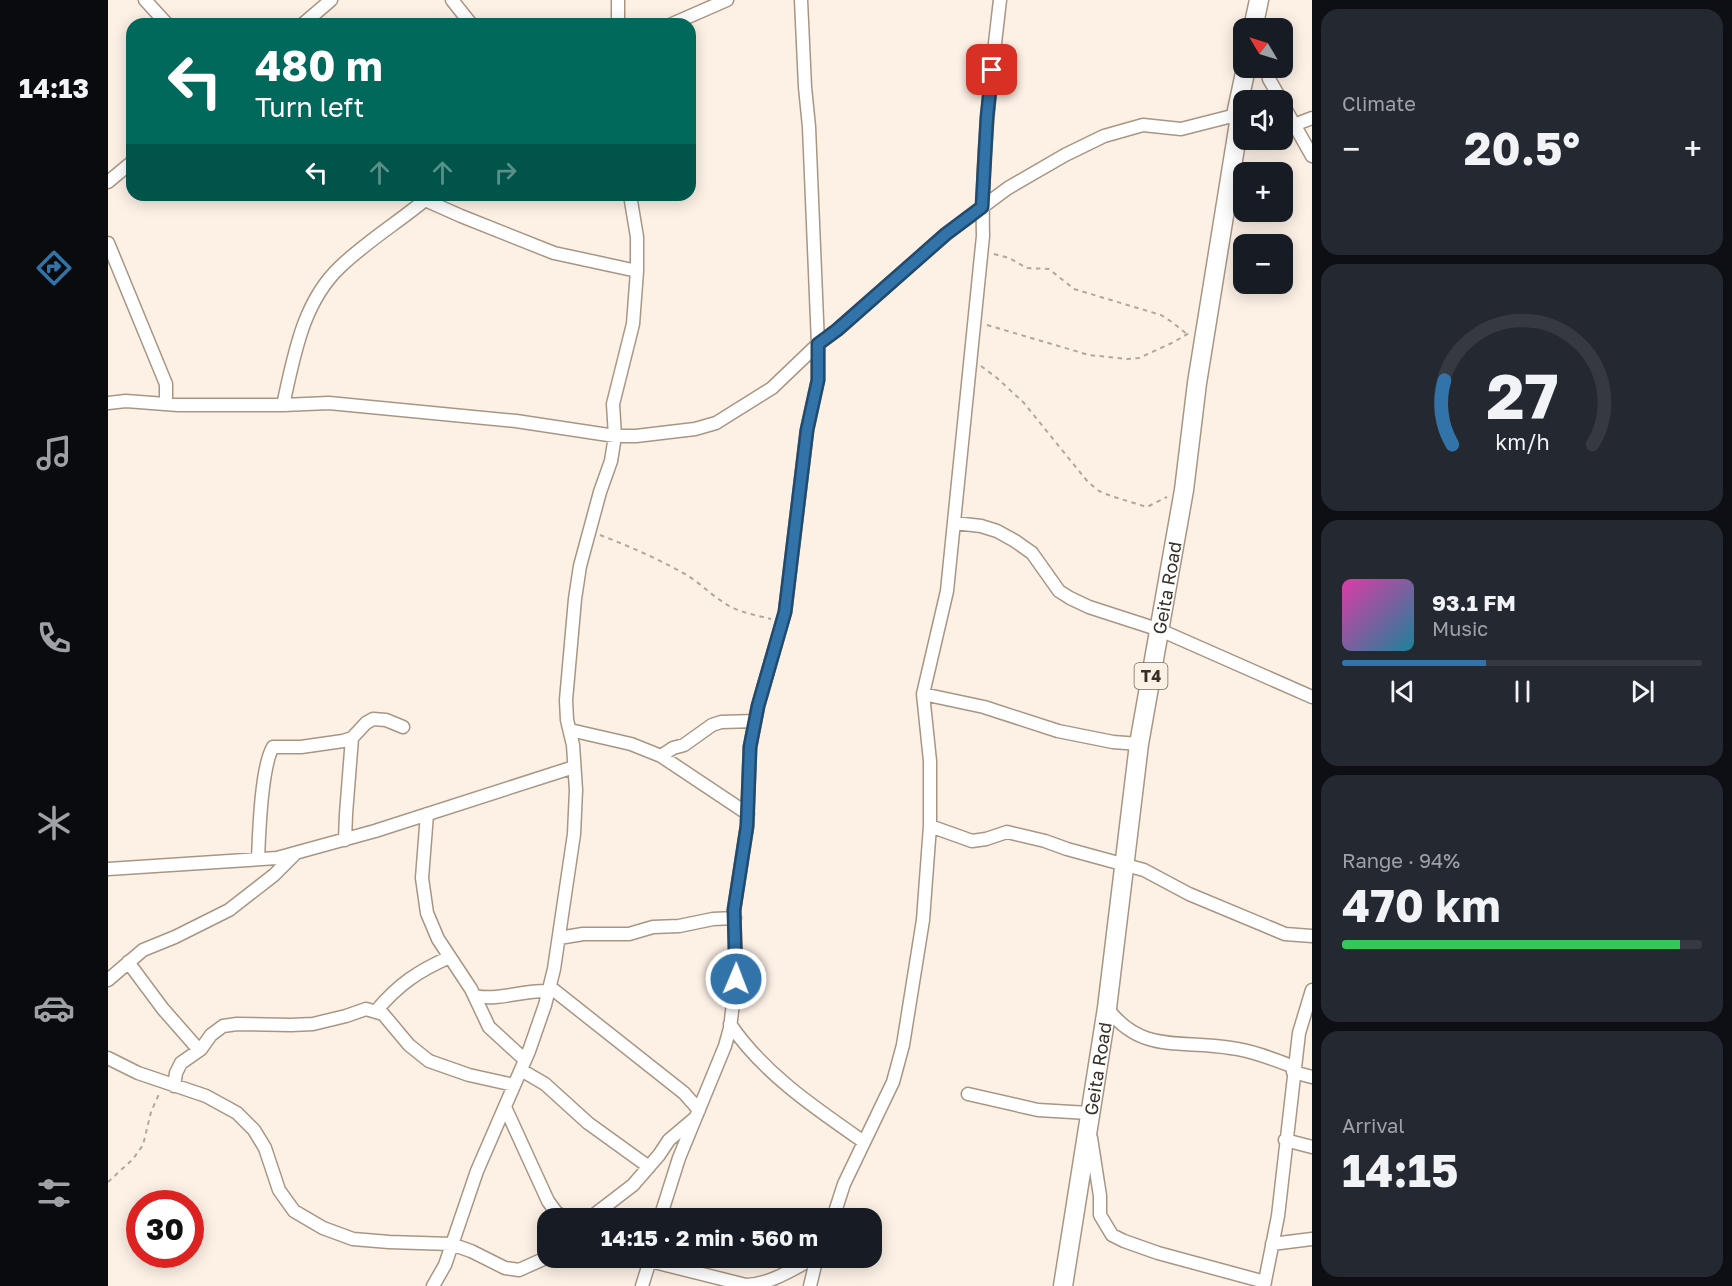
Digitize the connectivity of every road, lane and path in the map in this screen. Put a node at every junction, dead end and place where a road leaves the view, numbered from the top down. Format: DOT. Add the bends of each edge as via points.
graph roads {
  1 [pos="145,0"];
  2 [pos="331,0"];
  3 [pos="452,0"];
  4 [pos="618,0"];
  5 [pos="727,0"];
  6 [pos="801,0"];
  7 [pos="1000,0"];
  8 [pos="162,18"];
  9 [pos="310,18"];
  10 [pos="466,18"];
  11 [pos="618,18"];
  12 [pos="686,18"];
  13 [pos="1233,116"];
  14 [pos="1312,118"];
  15 [pos="1294,125"];
  16 [pos="1235,150"];
  17 [pos="1312,156"];
  18 [pos="126,167"];
  19 [pos="108,182"];
  20 [pos="424,201"];
  21 [pos="433,201"];
  22 [pos="631,201"];
  23 [pos="982,207"];
  24 [pos="108,243"];
  25 [pos="982,252"];
  26 [pos="637,271"];
  27 [pos="975,321"];
  28 [pos="1195,326"];
  29 [pos="1188,334"];
  30 [pos="818,344"];
  31 [pos="971,359"];
  32 [pos="108,403"];
  33 [pos="166,404"];
  34 [pos="283,405"];
  35 [pos="615,435"];
  36 [pos="1184,490"];
  37 [pos="955,523"];
  38 [pos="589,531"];
  39 [pos="782,622"];
  40 [pos="1160,630"];
  41 [pos="923,694"];
  42 [pos="1312,697"];
  43 [pos="755,721"];
  44 [pos="403,727"];
  45 [pos="570,730"];
  46 [pos="352,738"];
  47 [pos="1139,744"];
  48 [pos="661,756"];
  49 [pos="574,767"];
  50 [pos="427,814"];
  51 [pos="748,814"];
  52 [pos="930,826"];
  53 [pos="345,840"];
  54 [pos="296,853"];
  55 [pos="258,859"];
  56 [pos="1123,864"];
  57 [pos="108,869"];
  58 [pos="735,918"];
  59 [pos="1312,936"];
  60 [pos="559,938"];
  61 [pos="450,957"];
  62 [pos="129,962"];
  63 [pos="108,980"];
  64 [pos="549,989"];
  65 [pos="1312,990"];
  66 [pos="475,996"];
  67 [pos="1107,1008"];
  68 [pos="376,1011"];
  69 [pos="730,1024"];
  70 [pos="199,1050"];
  71 [pos="108,1058"];
  72 [pos="523,1065"];
  73 [pos="1294,1069"];
  74 [pos="1312,1077"];
  75 [pos="168,1084"];
  76 [pos="514,1085"];
  77 [pos="968,1094"];
  78 [pos="505,1107"];
  79 [pos="697,1113"];
  80 [pos="1089,1118"];
  81 [pos="1286,1140"];
  82 [pos="864,1142"];
  83 [pos="1312,1147"];
  84 [pos="649,1167"];
  85 [pos="108,1182"];
  86 [pos="553,1208"];
  87 [pos="604,1208"];
  88 [pos="663,1208"];
  89 [pos="836,1208"];
  90 [pos="1312,1239"];
  91 [pos="451,1244"];
  92 [pos="1272,1244"];
  93 [pos="537,1262"];
  94 [pos="647,1268"];
  95 [pos="683,1268"];
  96 [pos="796,1268"];
  97 [pos="814,1268"];
  98 [pos="1264,1284"];
  99 [pos="433,1286"];
  100 [pos="642,1286"];
  101 [pos="810,1286"];
  102 [pos="1063,1286"];
  1 -- 8 [label="street"];
  2 -- 9 [label="street"];
  3 -- 10 [label="street"];
  4 -- 11 [label="street"];
  5 -- 12 [label="street"];
  6 -- 30 [label="street"];
  7 -- 23 [label="street"];
  13 -- 23 [label="street" via="1181,129 1143,125 1104,136 1008,188"];
  14 -- 15 [label="street"];
  15 -- 17 [label="street"];
  16 -- 36 [label="highway, Geita Road / T4"];
  18 -- 19 [label="street"];
  20 -- 34 [label="street" via="338,268 317,297 302,326"];
  21 -- 26 [label="street" via="460,216 554,253"];
  22 -- 26 [label="street"];
  23 -- 25 [label="street"];
  23 -- 30 [label="street"];
  24 -- 33 [label="street" via="165,384"];
  25 -- 27 [label="street"];
  25 -- 29 [label="path" via="1009,258 1027,268 1049,269 1074,290 1161,315"];
  26 -- 35 [label="street" via="633,324 613,404"];
  27 -- 29 [label="path" via="1110,358 1139,358"];
  27 -- 31 [label="street"];
  28 -- 29 [label="path"];
  30 -- 35 [label="street" via="772,388 716,423 695,429"];
  30 -- 39 [label="street" via="818,380 807,430"];
  31 -- 36 [label="path" via="1017,396 1099,491 1147,507"];
  31 -- 37 [label="street"];
  32 -- 33 [label="street"];
  33 -- 34 [label="street"];
  34 -- 35 [label="street" via="329,403"];
  35 -- 38 [label="street"];
  36 -- 40 [label="highway, Geita Road / T4"];
  37 -- 40 [label="street" via="981,526 1015,541 1032,553 1059,591 1070,598"];
  37 -- 41 [label="street" via="947,591"];
  38 -- 39 [label="path" via="686,574 733,608"];
  38 -- 45 [label="street" via="575,598 566,700"];
  39 -- 43 [label="street"];
  40 -- 42 [label="street"];
  40 -- 47 [label="highway, Geita Road / T4"];
  41 -- 47 [label="street" via="984,707 1058,731"];
  41 -- 52 [label="street" via="930,761"];
  43 -- 48 [label="street" via="712,725"];
  43 -- 51 [label="street" via="750,747"];
  44 -- 46 [label="street" via="373,719"];
  45 -- 48 [label="street" via="631,744"];
  45 -- 49 [label="street"];
  46 -- 53 [label="street"];
  46 -- 55 [label="street" via="332,744 273,747 268,758"];
  47 -- 56 [label="highway, Geita Road / T4"];
  48 -- 51 [label="street"];
  49 -- 50 [label="street"];
  49 -- 60 [label="street" via="574,834"];
  50 -- 53 [label="street"];
  50 -- 61 [label="street" via="422,878 427,913"];
  51 -- 58 [label="street"];
  52 -- 56 [label="street" via="972,841 1007,832"];
  52 -- 82 [label="street" via="923,920 903,1045 893,1082"];
  53 -- 54 [label="street"];
  54 -- 55 [label="street"];
  54 -- 62 [label="street" via="228,910 143,950"];
  55 -- 57 [label="street"];
  56 -- 59 [label="street" via="1285,934"];
  56 -- 67 [label="highway, Geita Road / T4"];
  58 -- 60 [label="street" via="653,927 629,934"];
  58 -- 69 [label="street" via="736,979"];
  60 -- 64 [label="street"];
  61 -- 66 [label="street"];
  61 -- 68 [label="street" via="411,976"];
  62 -- 63 [label="street"];
  62 -- 70 [label="street"];
  64 -- 66 [label="street" via="498,998"];
  64 -- 72 [label="street"];
  64 -- 79 [label="street" via="684,1093"];
  65 -- 73 [label="street" via="1299,1033"];
  66 -- 72 [label="street" via="489,1028"];
  67 -- 73 [label="street" via="1126,1030 1139,1036 1231,1047 1258,1053"];
  67 -- 80 [label="highway, Geita Road / T4"];
  68 -- 70 [label="street" via="366,1009 313,1024 230,1024 216,1030"];
  68 -- 76 [label="street" via="429,1061"];
  69 -- 79 [label="street"];
  69 -- 82 [label="street" via="777,1077"];
  70 -- 75 [label="street" via="181,1063"];
  71 -- 75 [label="street"];
  72 -- 76 [label="street"];
  72 -- 84 [label="street" via="588,1123"];
  73 -- 74 [label="street"];
  73 -- 81 [label="street"];
  75 -- 85 [label="path" via="151,1112 143,1145"];
  75 -- 91 [label="street" via="213,1099 237,1113 265,1148 279,1190 294,1211 323,1228 353,1239"];
  76 -- 78 [label="street"];
  77 -- 80 [label="street"];
  78 -- 86 [label="street"];
  78 -- 91 [label="street"];
  79 -- 84 [label="street"];
  79 -- 88 [label="street"];
  80 -- 98 [label="street" via="1100,1215 1112,1235"];
  80 -- 102 [label="highway, Geita Road / T4"];
  81 -- 83 [label="street"];
  81 -- 92 [label="street"];
  82 -- 89 [label="street"];
  84 -- 87 [label="street"];
  90 -- 92 [label="street"];
  91 -- 93 [label="street" via="505,1268 519,1270"];
  91 -- 99 [label="street"];
  92 -- 98 [label="street"];
  94 -- 100 [label="street"];
  95 -- 96 [label="street" via="746,1285 774,1279"];
  97 -- 101 [label="street"];
}
